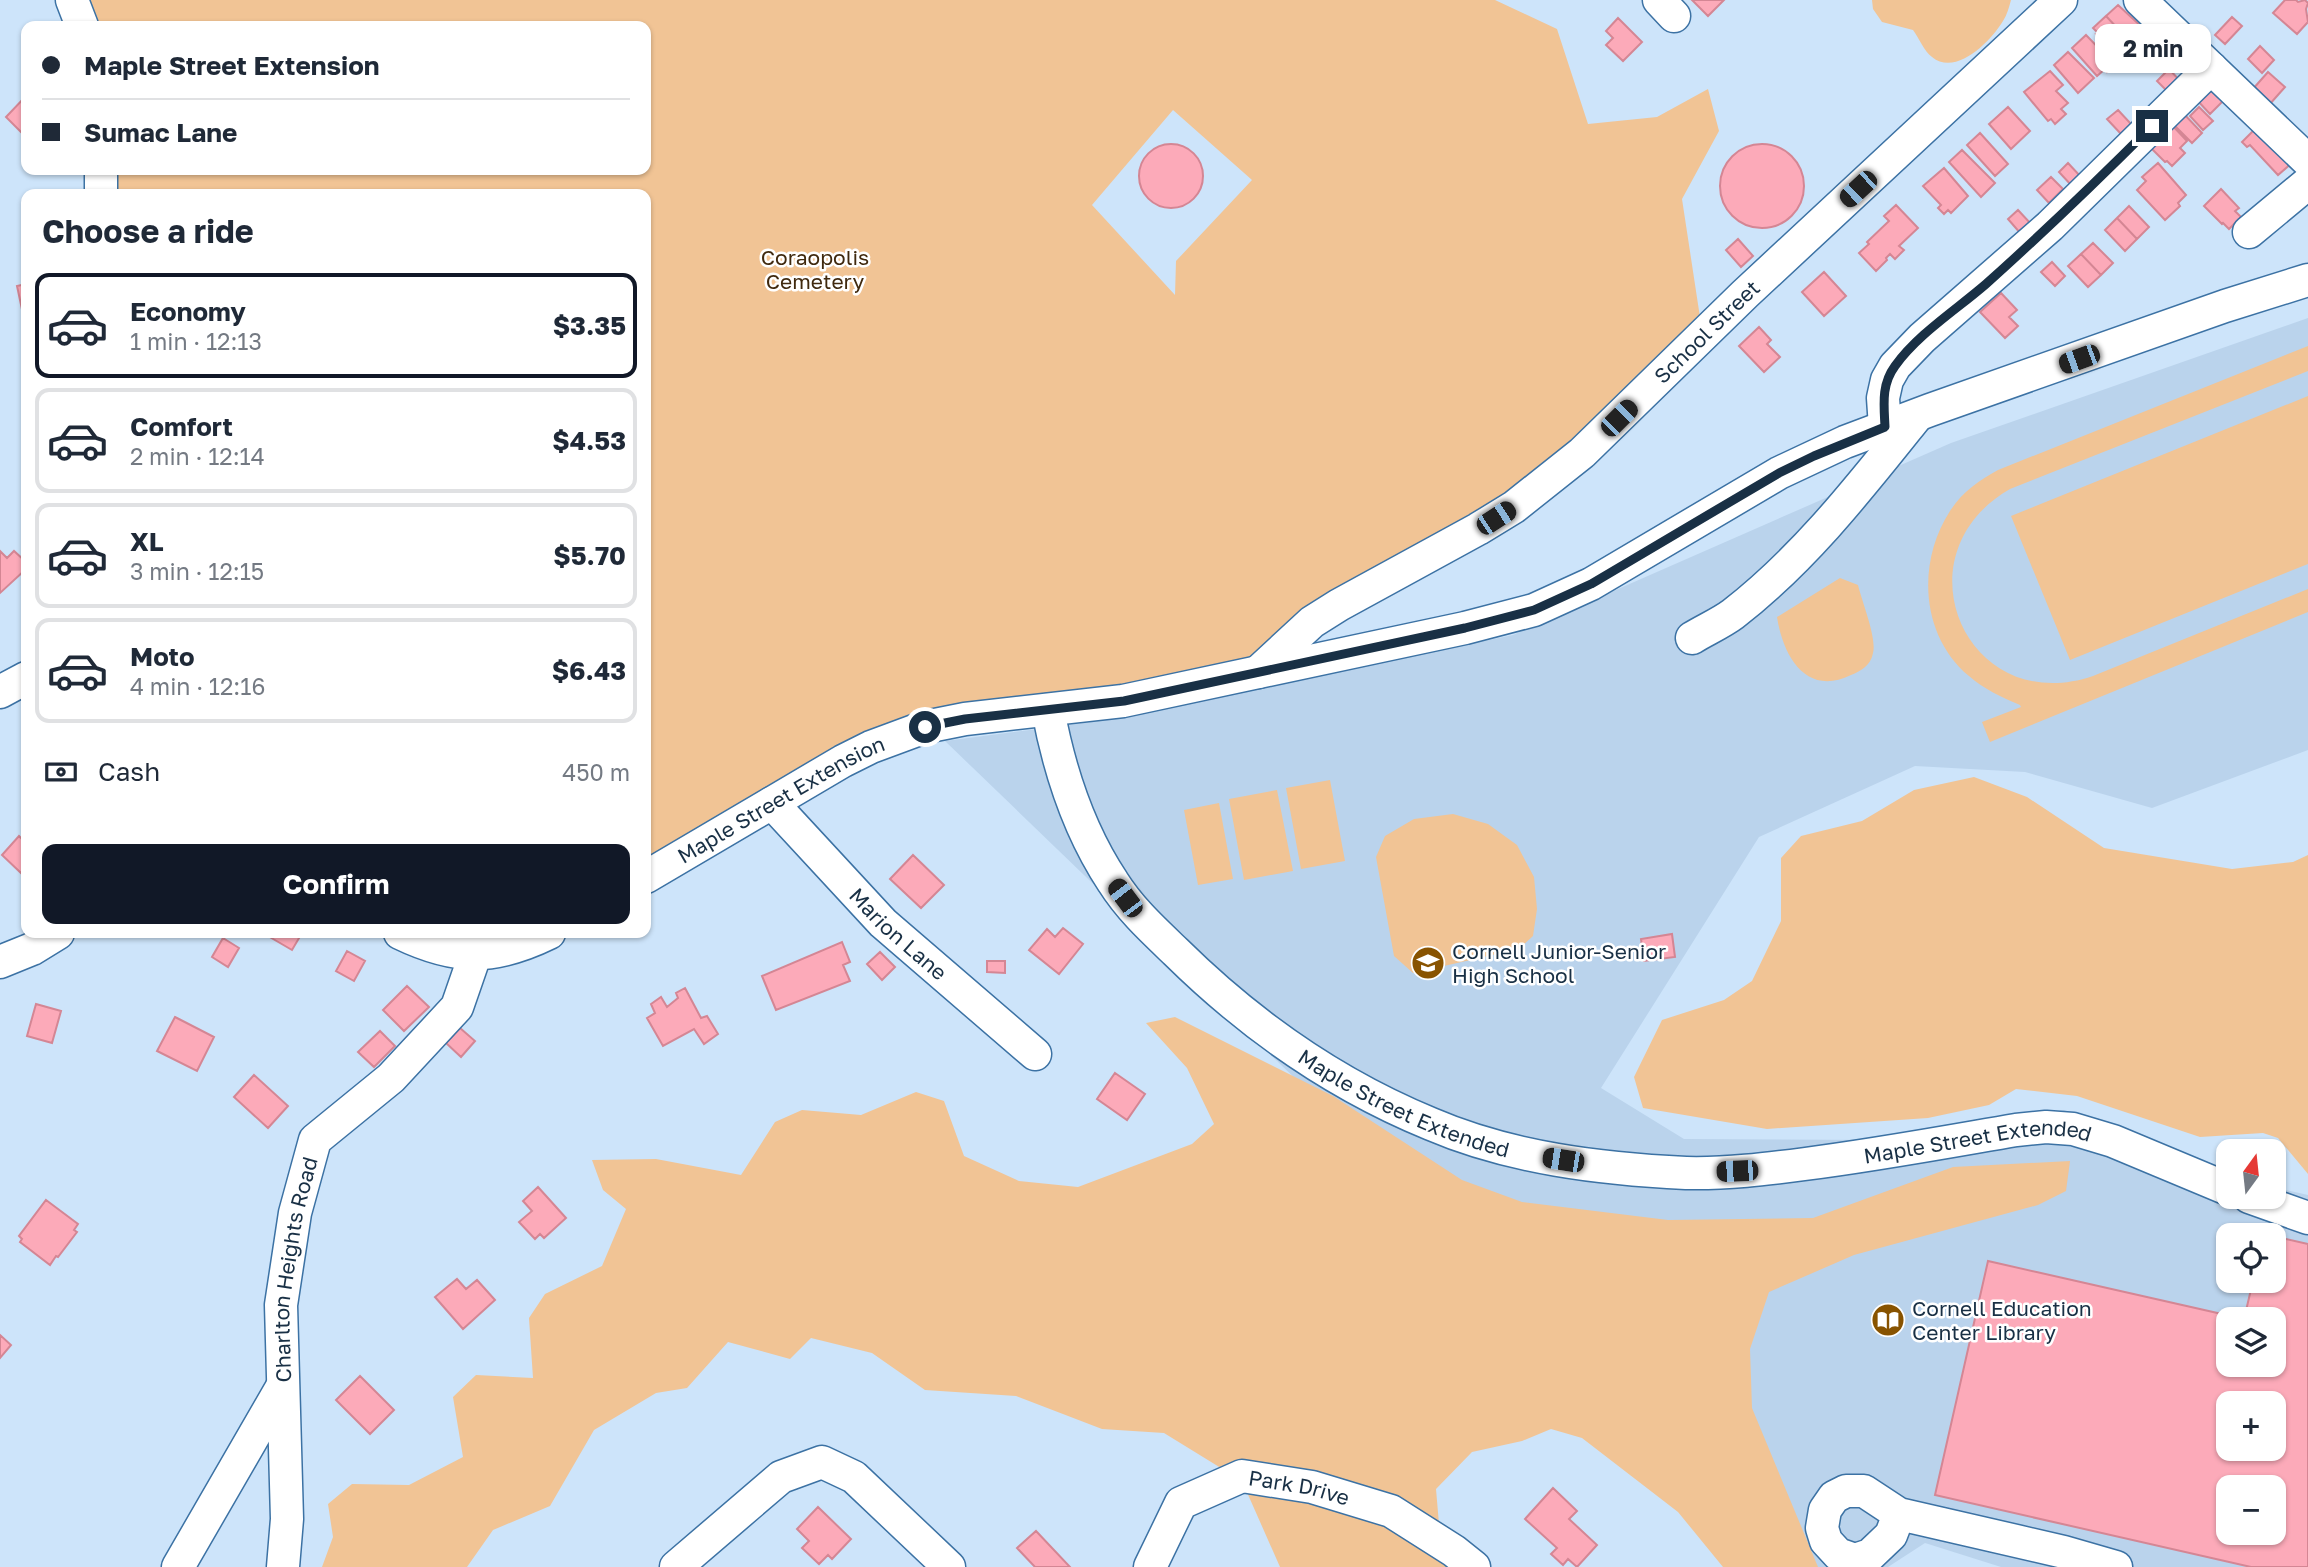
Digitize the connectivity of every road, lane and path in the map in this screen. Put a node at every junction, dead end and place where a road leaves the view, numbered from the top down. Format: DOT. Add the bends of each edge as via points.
graph roads {
  1 [pos="72,0"];
  2 [pos="2061,0"];
  3 [pos="2140,0"];
  4 [pos="80,21"];
  5 [pos="2211,68"];
  6 [pos="2308,161"];
  7 [pos="2308,183"];
  8 [pos="2249,232"];
  9 [pos="2308,280"];
  10 [pos="1919,414"];
  11 [pos="1885,427"];
  12 [pos="1692,638"];
  13 [pos="1258,673"];
  14 [pos="21,681"];
  15 [pos="0,692"];
  16 [pos="1048,710"];
  17 [pos="772,803"];
  18 [pos="651,874"];
  19 [pos="50,938"];
  20 [pos="412,938"];
  21 [pos="537,938"];
  22 [pos="475,955"];
  23 [pos="0,962"];
  24 [pos="1035,1054"];
  25 [pos="2216,1184"];
  26 [pos="2283,1209"];
  27 [pos="2308,1218"];
  28 [pos="282,1387"];
  29 [pos="1899,1514"];
  30 [pos="178,1567"];
  31 [pos="283,1567"];
  32 [pos="676,1567"];
  33 [pos="949,1567"];
  34 [pos="1150,1567"];
  35 [pos="1474,1567"];
  36 [pos="2116,1567"];
  1 -- 4 [label="street"];
  2 -- 13 [label="street, School Street" via="1745,294 1583,453 1478,529 1312,622"];
  3 -- 5 [label="street"];
  5 -- 6 [label="street"];
  5 -- 11 [label="street" via="2050,226 1895,366 1886,380 1883,398"];
  7 -- 8 [label="street"];
  9 -- 10 [label="street, Maple Street Extension"];
  10 -- 11 [label="street, Maple Street Extension"];
  10 -- 12 [label="street" via="1848,502 1771,582 1731,616"];
  11 -- 13 [label="street, Maple Street Extension" via="1779,473 1591,584 1534,610"];
  13 -- 16 [label="street, Maple Street Extension" via="1124,701"];
  14 -- 15 [label="street"];
  16 -- 17 [label="street, Maple Street Extension" via="925,727 843,761"];
  16 -- 25 [label="street, Maple Street Extended" via="1071,796 1112,881 1138,916 1245,1015 1368,1094 1432,1125 1542,1157 1689,1173 1830,1161 2016,1130 2073,1129"];
  17 -- 18 [label="street, Maple Street Extension"];
  17 -- 24 [label="street, Marion Lane" via="883,923"];
  19 -- 23 [label="street"];
  20 -- 22 [label="street"];
  21 -- 22 [label="street"];
  22 -- 28 [label="street, Charlton Heights Road" via="457,1007 391,1078 315,1140 295,1213 281,1305"];
  26 -- 27 [label="street"];
  28 -- 30 [label="street"];
  28 -- 31 [label="street, Charlton Heights Road" via="287,1519"];
  29 -- 36 [label="street"];
  32 -- 33 [label="street" via="781,1477 822,1462 854,1477"];
  34 -- 35 [label="street, Park Drive" via="1181,1503 1242,1476 1312,1486 1391,1511"];
}
